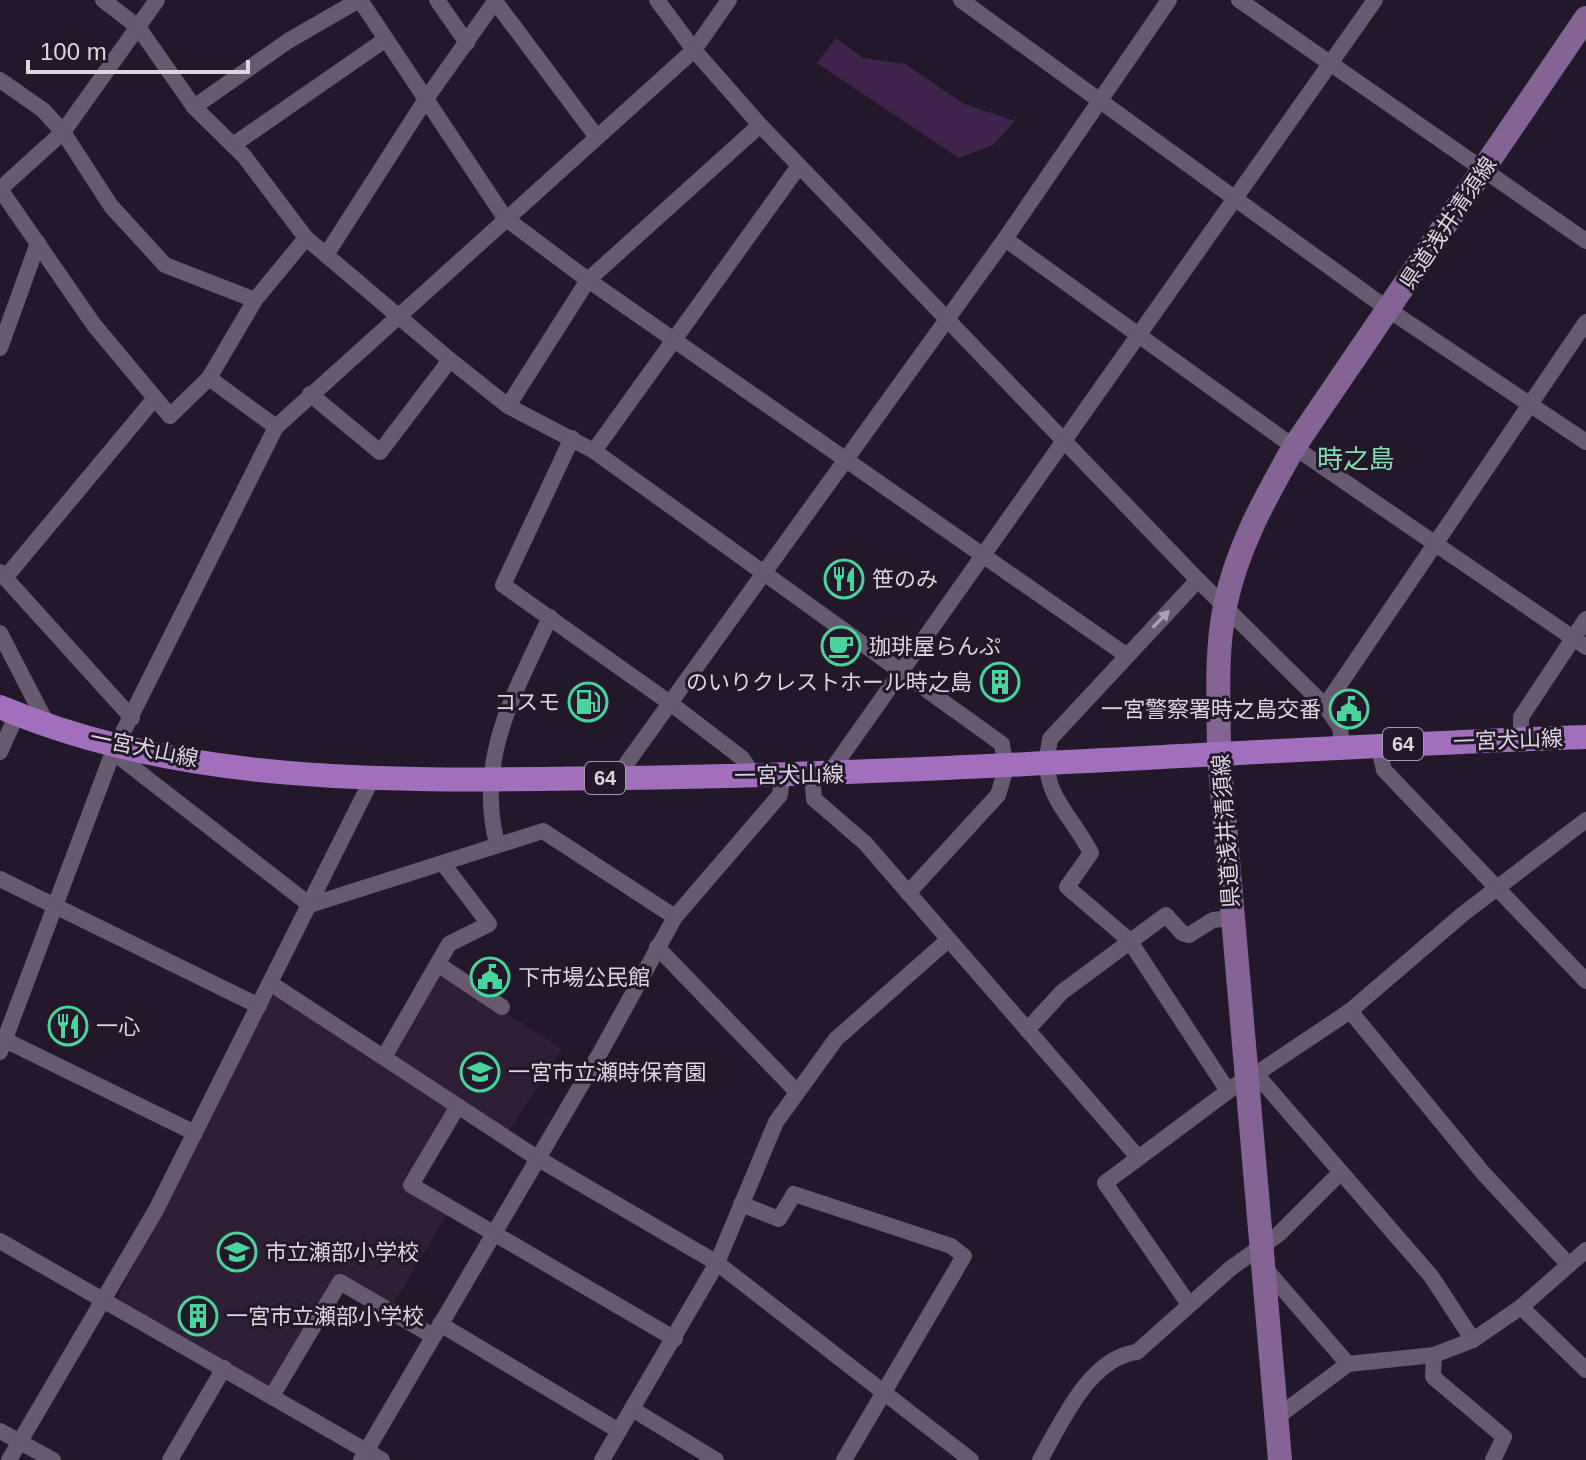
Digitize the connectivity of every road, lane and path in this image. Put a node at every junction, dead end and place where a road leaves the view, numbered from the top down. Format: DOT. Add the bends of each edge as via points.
graph roads {
  1 [pos="103,0"];
  2 [pos="157,0"];
  3 [pos="359,0"];
  4 [pos="437,0"];
  5 [pos="495,0"];
  6 [pos="657,0"];
  7 [pos="729,0"];
  8 [pos="961,0"];
  9 [pos="1169,0"];
  10 [pos="1239,0"];
  11 [pos="1375,0"];
  12 [pos="1586,18"];
  13 [pos="138,27"];
  14 [pos="386,39"];
  15 [pos="467,43"];
  16 [pos="694,50"];
  17 [pos="1331,63"];
  18 [pos="0,80"];
  19 [pos="426,99"];
  20 [pos="1099,102"];
  21 [pos="194,107"];
  22 [pos="760,125"];
  23 [pos="63,132"];
  24 [pos="596,136"];
  25 [pos="233,145"];
  26 [pos="799,166"];
  27 [pos="1483,171"];
  28 [pos="0,189"];
  29 [pos="1235,198"];
  30 [pos="505,218"];
  31 [pos="306,238"];
  32 [pos="1005,239"];
  33 [pos="1586,241"];
  34 [pos="38,243"];
  35 [pos="326,255"];
  36 [pos="588,280"];
  37 [pos="255,300"];
  38 [pos="1389,310"];
  39 [pos="397,315"];
  40 [pos="948,318"];
  41 [pos="1586,322"];
  42 [pos="1138,333"];
  43 [pos="675,339"];
  44 [pos="0,348"];
  45 [pos="450,360"];
  46 [pos="209,378"];
  47 [pos="310,394"];
  48 [pos="155,398"];
  49 [pos="1529,404"];
  50 [pos="508,406"];
  51 [pos="276,427"];
  52 [pos="572,438"];
  53 [pos="1065,439"];
  54 [pos="1586,442"];
  55 [pos="1294,447"];
  56 [pos="594,451"];
  57 [pos="847,461"];
  58 [pos="1434,543"];
  59 [pos="982,554"];
  60 [pos="766,573"];
  61 [pos="2,575"];
  62 [pos="1198,580"];
  63 [pos="1224,608"];
  64 [pos="550,617"];
  65 [pos="1586,619"];
  66 [pos="0,633"];
  67 [pos="1580,643"];
  68 [pos="1126,655"];
  69 [pos="901,670"];
  70 [pos="670,703"];
  71 [pos="1325,706"];
  72 [pos="9,710"];
  73 [pos="132,718"];
  74 [pos="47,724"];
  75 [pos="1586,737"];
  76 [pos="1521,739"];
  77 [pos="1378,745"];
  78 [pos="1342,747"];
  79 [pos="114,749"];
  80 [pos="0,752"];
  81 [pos="1219,756"];
  82 [pos="1044,765"];
  83 [pos="1006,768"];
  84 [pos="820,775"];
  85 [pos="754,776"];
  86 [pos="373,777"];
  87 [pos="782,777"];
  88 [pos="616,778"];
  89 [pos="489,780"];
  90 [pos="1586,820"];
  91 [pos="497,844"];
  92 [pos="444,865"];
  93 [pos="0,879"];
  94 [pos="1498,890"];
  95 [pos="908,893"];
  96 [pos="54,905"];
  97 [pos="310,905"];
  98 [pos="675,917"];
  99 [pos="1232,918"];
  100 [pos="948,940"];
  101 [pos="1129,940"];
  102 [pos="657,947"];
  103 [pos="439,965"];
  104 [pos="1586,981"];
  105 [pos="270,983"];
  106 [pos="259,1006"];
  107 [pos="502,1007"];
  108 [pos="7,1009"];
  109 [pos="1350,1011"];
  110 [pos="1027,1030"];
  111 [pos="2,1046"];
  112 [pos="384,1057"];
  113 [pos="1244,1081"];
  114 [pos="797,1092"];
  115 [pos="458,1106"];
  116 [pos="195,1133"];
  117 [pos="1137,1156"];
  118 [pos="537,1158"];
  119 [pos="1341,1172"];
  120 [pos="741,1204"];
  121 [pos="494,1233"];
  122 [pos="0,1241"];
  123 [pos="1586,1250"];
  124 [pos="1263,1257"];
  125 [pos="717,1263"];
  126 [pos="1569,1265"];
  127 [pos="107,1299"];
  128 [pos="1188,1303"];
  129 [pos="1521,1307"];
  130 [pos="436,1330"];
  131 [pos="675,1339"];
  132 [pos="1473,1340"];
  133 [pos="1434,1355"];
  134 [pos="1348,1364"];
  135 [pos="224,1368"];
  136 [pos="1586,1370"];
  137 [pos="884,1393"];
  138 [pos="272,1396"];
  139 [pos="632,1409"];
  140 [pos="1277,1417"];
  141 [pos="0,1431"];
  142 [pos="619,1431"];
  143 [pos="21,1441"];
  144 [pos="363,1455"];
  145 [pos="9,1460"];
  146 [pos="53,1460"];
  147 [pos="170,1460"];
  148 [pos="382,1460"];
  149 [pos="602,1460"];
  150 [pos="716,1460"];
  151 [pos="844,1460"];
  152 [pos="971,1460"];
  153 [pos="1040,1460"];
  154 [pos="1280,1460"];
  155 [pos="1493,1460"];
  1 -- 13 [label="street"];
  2 -- 13 [label="street"];
  3 -- 14 [label="street"];
  3 -- 21 [label="street" via="288,41"];
  4 -- 15 [label="street"];
  5 -- 15 [label="street"];
  5 -- 24 [label="street"];
  6 -- 16 [label="street"];
  7 -- 16 [label="street"];
  8 -- 20 [label="street"];
  9 -- 20 [label="street"];
  10 -- 17 [label="street"];
  11 -- 17 [label="street"];
  12 -- 27 [label="main road, 県道浅井清須線"];
  13 -- 21 [label="street"];
  13 -- 23 [label="street"];
  14 -- 19 [label="street"];
  14 -- 25 [label="street"];
  15 -- 19 [label="street"];
  16 -- 22 [label="street"];
  16 -- 24 [label="street"];
  17 -- 27 [label="street"];
  17 -- 29 [label="street"];
  18 -- 23 [label="street" via="43,110"];
  19 -- 30 [label="street"];
  19 -- 35 [label="street"];
  20 -- 29 [label="street"];
  20 -- 32 [label="street"];
  21 -- 25 [label="street"];
  22 -- 26 [label="street"];
  22 -- 36 [label="street"];
  23 -- 28 [label="street"];
  23 -- 37 [label="street" via="111,206 165,265"];
  24 -- 30 [label="street"];
  25 -- 31 [label="street"];
  26 -- 40 [label="street"];
  26 -- 43 [label="street"];
  27 -- 33 [label="street"];
  27 -- 38 [label="main road, 県道浅井清須線"];
  28 -- 34 [label="street"];
  29 -- 38 [label="street"];
  29 -- 42 [label="street"];
  30 -- 36 [label="street"];
  30 -- 39 [label="street"];
  31 -- 35 [label="street"];
  31 -- 37 [label="street"];
  32 -- 40 [label="street"];
  32 -- 42 [label="street"];
  34 -- 44 [label="street"];
  34 -- 48 [label="street" via="94,325"];
  35 -- 39 [label="street"];
  36 -- 43 [label="street"];
  36 -- 50 [label="street"];
  37 -- 46 [label="street"];
  38 -- 49 [label="street"];
  38 -- 55 [label="main road, 県道浅井清須線"];
  39 -- 45 [label="street"];
  39 -- 47 [label="street"];
  40 -- 53 [label="street"];
  40 -- 57 [label="street"];
  41 -- 49 [label="street"];
  42 -- 53 [label="street"];
  42 -- 55 [label="street"];
  43 -- 56 [label="street"];
  43 -- 57 [label="street"];
  45 -- 47 [label="street" via="380,452"];
  45 -- 50 [label="street"];
  46 -- 48 [label="street" via="170,416"];
  46 -- 51 [label="street"];
  47 -- 51 [label="street"];
  48 -- 61 [label="street"];
  49 -- 54 [label="street"];
  49 -- 58 [label="street"];
  50 -- 52 [label="street"];
  51 -- 73 [label="street"];
  52 -- 56 [label="street"];
  52 -- 64 [label="street" via="503,585"];
  53 -- 59 [label="street"];
  53 -- 62 [label="street"];
  55 -- 58 [label="street"];
  55 -- 63 [label="main road, 県道浅井清須線" via="1256,513"];
  56 -- 60 [label="street"];
  57 -- 59 [label="street"];
  57 -- 60 [label="street"];
  58 -- 67 [label="street"];
  58 -- 71 [label="street"];
  59 -- 68 [label="street"];
  59 -- 69 [label="street"];
  60 -- 69 [label="street"];
  60 -- 70 [label="street"];
  61 -- 73 [label="street"];
  62 -- 63 [label="street"];
  68 -- 62 [label="street, one-way"];
  63 -- 71 [label="street"];
  63 -- 81 [label="main road, 県道浅井清須線" via="1218,665"];
  64 -- 70 [label="street"];
  64 -- 89 [label="street" via="500,724"];
  65 -- 67 [label="street"];
  66 -- 74 [label="street"];
  67 -- 76 [label="street" via="1521,717"];
  68 -- 82 [label="street" via="1050,739"];
  69 -- 83 [label="street" via="1002,744"];
  69 -- 84 [label="street"];
  70 -- 85 [label="street" via="742,758"];
  70 -- 88 [label="street"];
  71 -- 78 [label="street" via="1340,727"];
  72 -- 74 [label="main road, 一宮犬山線 / 64"];
  72 -- 80 [label="street"];
  73 -- 79 [label="street"];
  74 -- 79 [label="main road, 一宮犬山線 / 64"];
  75 -- 76 [label="main road, 一宮犬山線 / 64"];
  76 -- 77 [label="main road, 一宮犬山線 / 64"];
  77 -- 78 [label="main road, 一宮犬山線 / 64"];
  77 -- 94 [label="street" via="1384,770"];
  78 -- 81 [label="main road, 一宮犬山線 / 64"];
  79 -- 86 [label="main road, 一宮犬山線 / 64" via="254,769"];
  79 -- 96 [label="street"];
  79 -- 97 [label="street"];
  81 -- 82 [label="main road, 一宮犬山線 / 64"];
  81 -- 99 [label="main road, 県道浅井清須線"];
  82 -- 83 [label="main road, 一宮犬山線 / 64"];
  82 -- 101 [label="street" via="1048,786 1091,853 1067,887"];
  83 -- 84 [label="main road, 一宮犬山線 / 64"];
  83 -- 95 [label="street" via="998,795"];
  84 -- 87 [label="main road, 一宮犬山線 / 64"];
  84 -- 95 [label="street" via="814,799 865,843"];
  85 -- 87 [label="main road, 一宮犬山線 / 64"];
  85 -- 88 [label="main road, 一宮犬山線 / 64"];
  86 -- 89 [label="main road, 一宮犬山線 / 64"];
  86 -- 97 [label="street"];
  87 -- 98 [label="street" via="780,795"];
  88 -- 89 [label="main road, 一宮犬山線 / 64"];
  89 -- 91 [label="street" via="489,815"];
  90 -- 94 [label="street"];
  91 -- 92 [label="street"];
  91 -- 98 [label="street" via="543,831"];
  92 -- 97 [label="street"];
  92 -- 103 [label="street" via="489,924 449,944"];
  93 -- 96 [label="street"];
  94 -- 104 [label="street"];
  94 -- 109 [label="street"];
  95 -- 100 [label="street"];
  96 -- 106 [label="street"];
  96 -- 108 [label="street"];
  97 -- 105 [label="street"];
  98 -- 102 [label="street"];
  99 -- 101 [label="street" via="1213,920 1189,935 1166,915"];
  99 -- 113 [label="main road, 県道浅井清須線"];
  100 -- 110 [label="street"];
  100 -- 114 [label="street" via="855,1018"];
  101 -- 110 [label="street" via="1062,992"];
  101 -- 113 [label="street"];
  102 -- 114 [label="street"];
  102 -- 118 [label="street"];
  103 -- 107 [label="street"];
  103 -- 112 [label="street"];
  105 -- 106 [label="street"];
  105 -- 112 [label="street"];
  106 -- 116 [label="street"];
  108 -- 111 [label="street"];
  109 -- 113 [label="street"];
  109 -- 126 [label="street" via="1484,1174"];
  110 -- 117 [label="street"];
  111 -- 116 [label="street"];
  112 -- 115 [label="street"];
  113 -- 117 [label="street"];
  113 -- 119 [label="street"];
  113 -- 124 [label="main road, 県道浅井清須線"];
  114 -- 120 [label="street" via="776,1122"];
  115 -- 118 [label="street"];
  115 -- 121 [label="street" via="411,1185"];
  116 -- 127 [label="street"];
  117 -- 128 [label="street" via="1105,1183"];
  118 -- 121 [label="street"];
  118 -- 125 [label="street"];
  119 -- 124 [label="street"];
  119 -- 132 [label="street" via="1431,1276"];
  120 -- 125 [label="street"];
  120 -- 137 [label="street" via="779,1219 794,1194 951,1246 964,1256"];
  121 -- 130 [label="street"];
  121 -- 131 [label="street"];
  122 -- 127 [label="street"];
  123 -- 126 [label="street"];
  124 -- 128 [label="street"];
  124 -- 134 [label="street"];
  124 -- 140 [label="main road, 県道浅井清須線"];
  125 -- 131 [label="street"];
  125 -- 137 [label="street"];
  126 -- 129 [label="street"];
  127 -- 135 [label="street"];
  127 -- 143 [label="street"];
  128 -- 153 [label="street" via="1137,1352 1113,1361 1082,1390"];
  129 -- 132 [label="street"];
  129 -- 136 [label="street"];
  130 -- 138 [label="street" via="340,1282"];
  130 -- 142 [label="street"];
  130 -- 144 [label="street"];
  131 -- 139 [label="street"];
  132 -- 133 [label="street"];
  133 -- 134 [label="street"];
  133 -- 155 [label="street" via="1433,1377 1504,1437"];
  134 -- 140 [label="street"];
  135 -- 138 [label="street"];
  135 -- 147 [label="street"];
  137 -- 151 [label="street"];
  137 -- 152 [label="street"];
  138 -- 144 [label="street"];
  139 -- 142 [label="street"];
  139 -- 150 [label="street"];
  140 -- 154 [label="main road, 県道浅井清須線"];
  141 -- 143 [label="street"];
  142 -- 149 [label="street"];
  143 -- 145 [label="street"];
  143 -- 146 [label="street"];
  144 -- 148 [label="street"];
}
